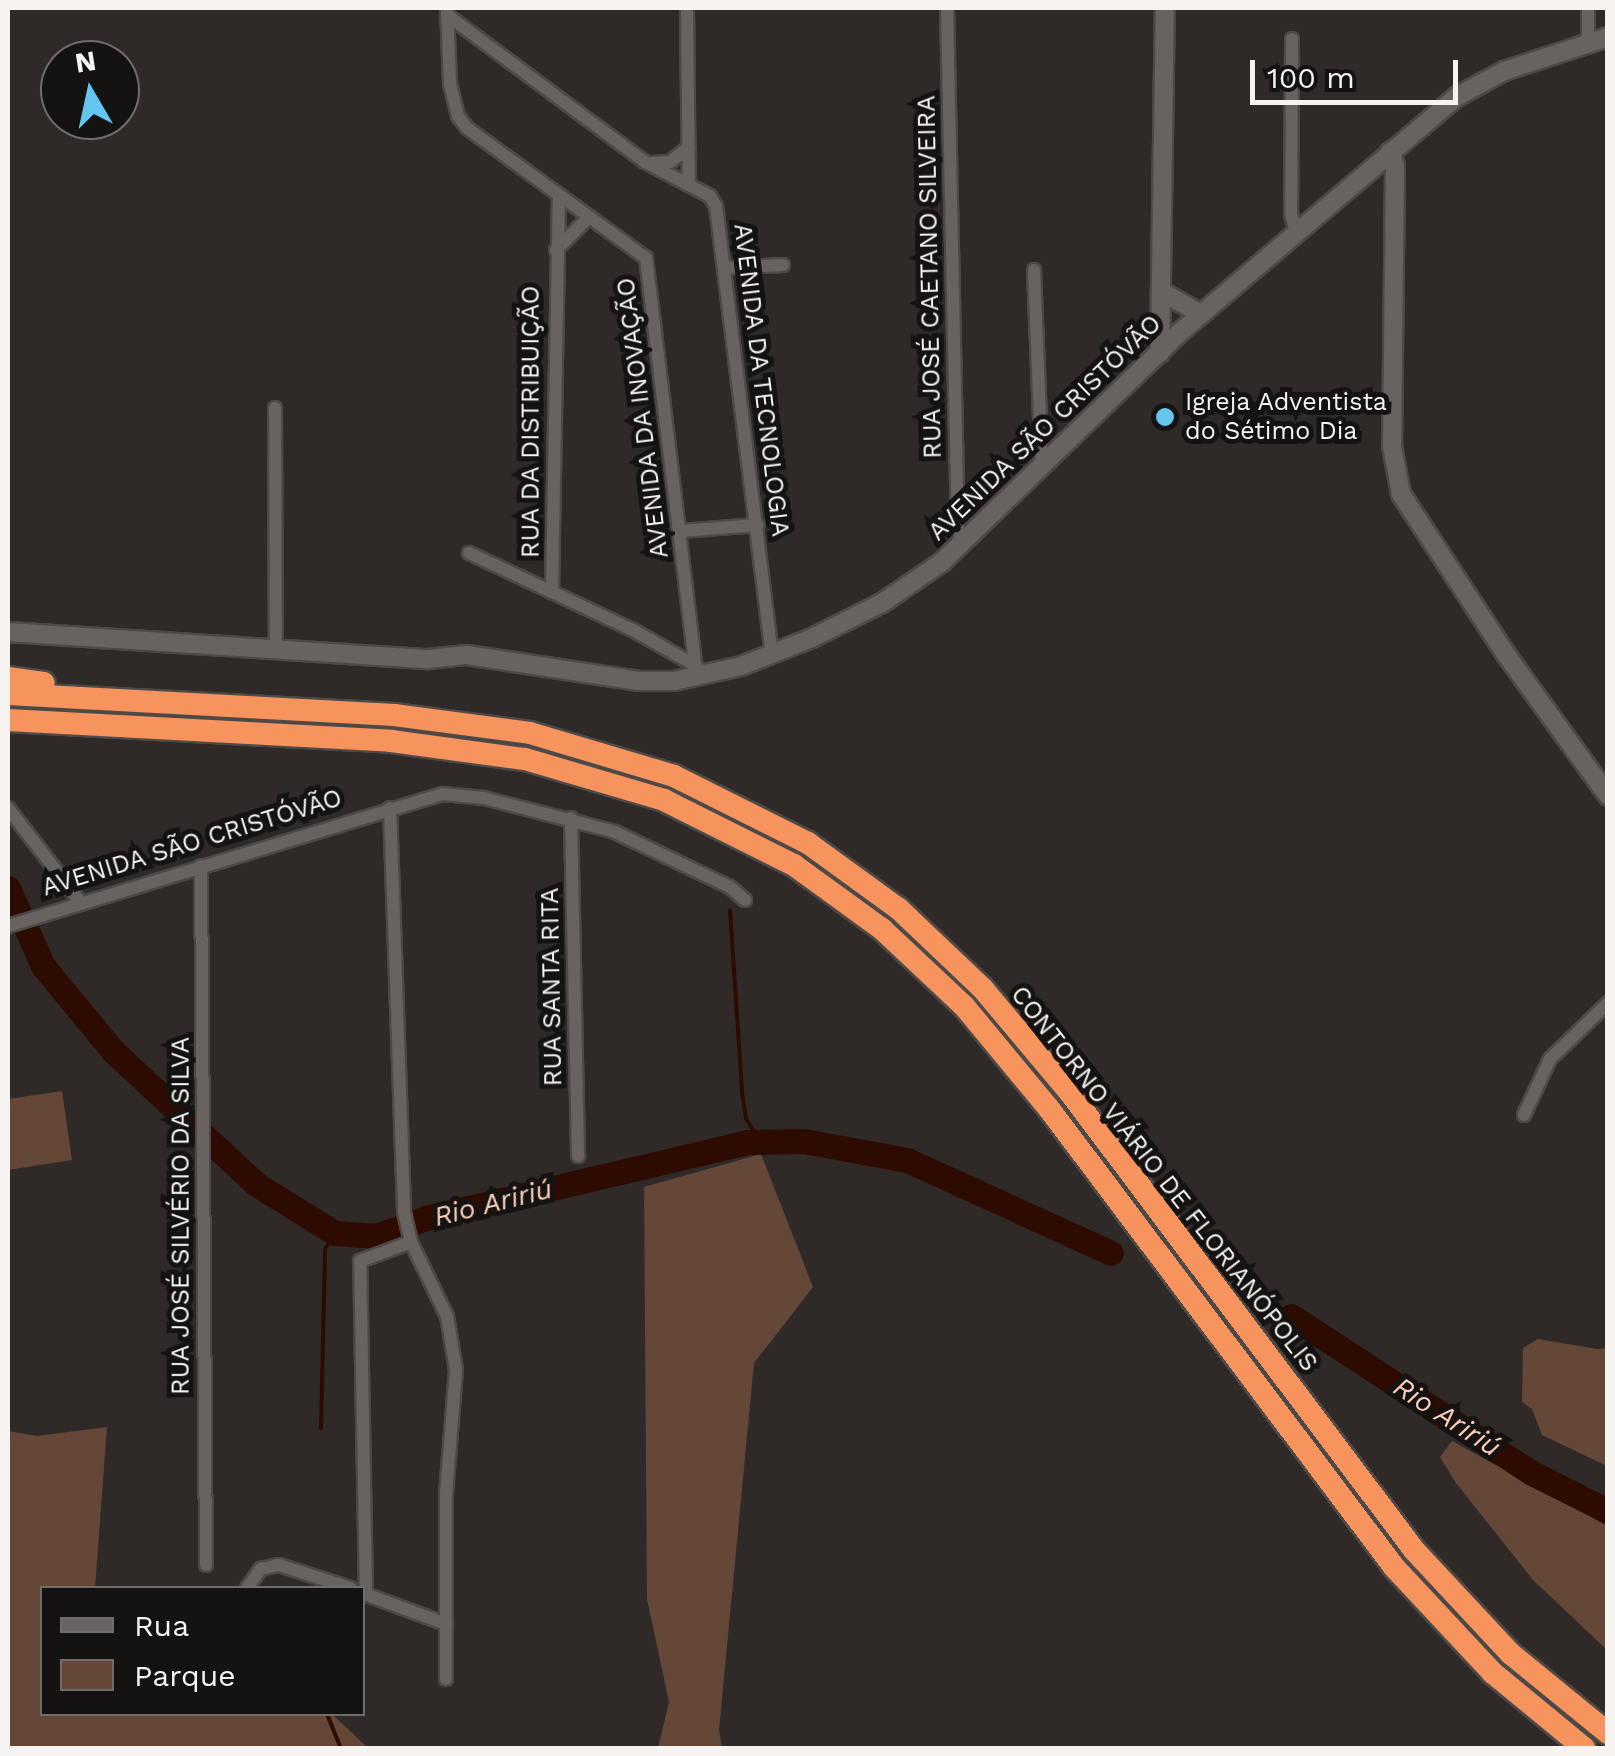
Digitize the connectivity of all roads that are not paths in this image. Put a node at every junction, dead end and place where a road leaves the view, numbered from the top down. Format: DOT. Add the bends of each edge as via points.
graph roads {
  1 [pos="687,8"];
  2 [pos="946,8"];
  3 [pos="1165,8"];
  4 [pos="1588,8"];
  5 [pos="447,11"];
  6 [pos="1608,37"];
  7 [pos="1292,40"];
  8 [pos="1588,44"];
  9 [pos="689,147"];
  10 [pos="1390,152"];
  11 [pos="652,163"];
  12 [pos="689,178"];
  13 [pos="559,196"];
  14 [pos="589,217"];
  15 [pos="1296,232"];
  16 [pos="554,252"];
  17 [pos="783,265"];
  18 [pos="724,268"];
  19 [pos="1034,270"];
  20 [pos="1162,292"];
  21 [pos="1201,314"];
  22 [pos="1160,352"];
  23 [pos="274,408"];
  24 [pos="1042,466"];
  25 [pos="758,525"];
  26 [pos="680,532"];
  27 [pos="966,542"];
  28 [pos="469,553"];
  29 [pos="552,592"];
  30 [pos="8,632"];
  31 [pos="276,648"];
  32 [pos="772,653"];
  33 [pos="696,672"];
  34 [pos="8,678"];
  35 [pos="8,694"];
  36 [pos="115,700"];
  37 [pos="8,720"];
  38 [pos="1608,796"];
  39 [pos="8,808"];
  40 [pos="390,808"];
  41 [pos="570,818"];
  42 [pos="201,866"];
  43 [pos="745,900"];
  44 [pos="82,903"];
  45 [pos="8,926"];
  46 [pos="1608,1003"];
  47 [pos="1524,1115"];
  48 [pos="578,1156"];
  49 [pos="409,1238"];
  50 [pos="206,1565"];
  51 [pos="249,1586"];
  52 [pos="344,1586"];
  53 [pos="364,1586"];
  54 [pos="365,1594"];
  55 [pos="446,1624"];
  56 [pos="446,1679"];
  57 [pos="1608,1734"];
  58 [pos="1584,1748"];
  1 -- 9 [label="street"];
  2 -- 27 [label="street, RUA JOSÉ CAETANO SILVEIRA" via="958,531"];
  3 -- 20 [label="main road"];
  4 -- 8 [label="street"];
  5 -- 11 [label="street"];
  5 -- 13 [label="street, AVENIDA DA INOVAÇÃO" via="458,116 478,140"];
  6 -- 8 [label="main road, AVENIDA SÃO CRISTÓVÃO"];
  7 -- 15 [label="street"];
  8 -- 10 [label="main road, AVENIDA SÃO CRISTÓVÃO" via="1504,71 1456,97"];
  9 -- 11 [label="street" via="670,162"];
  9 -- 12 [label="street"];
  10 -- 15 [label="main road, AVENIDA SÃO CRISTÓVÃO"];
  10 -- 38 [label="main road" via="1392,446 1401,494"];
  11 -- 12 [label="street"];
  12 -- 18 [label="street, AVENIDA DA TECNOLOGIA" via="714,200"];
  13 -- 14 [label="street, AVENIDA DA INOVAÇÃO"];
  13 -- 16 [label="street, RUA DA DISTRIBUIÇÃO"];
  14 -- 16 [label="street, RUA DA DISTRIBUIÇÃO"];
  14 -- 26 [label="street, AVENIDA DA INOVAÇÃO" via="648,262"];
  15 -- 21 [label="main road, AVENIDA SÃO CRISTÓVÃO"];
  16 -- 29 [label="street, RUA DA DISTRIBUIÇÃO"];
  17 -- 18 [label="street"];
  18 -- 25 [label="street, AVENIDA DA TECNOLOGIA"];
  19 -- 24 [label="street"];
  20 -- 21 [label="main road"];
  20 -- 22 [label="main road"];
  21 -- 22 [label="main road, AVENIDA SÃO CRISTÓVÃO"];
  22 -- 24 [label="main road, AVENIDA SÃO CRISTÓVÃO"];
  23 -- 31 [label="street"];
  24 -- 27 [label="main road, AVENIDA SÃO CRISTÓVÃO"];
  25 -- 26 [label="street"];
  25 -- 32 [label="street, AVENIDA DA TECNOLOGIA"];
  26 -- 33 [label="street, AVENIDA DA INOVAÇÃO"];
  27 -- 32 [label="main road, AVENIDA SÃO CRISTÓVÃO" via="882,603"];
  28 -- 29 [label="street"];
  29 -- 33 [label="street"];
  30 -- 31 [label="main road, AVENIDA SÃO CRISTÓVÃO"];
  31 -- 33 [label="main road, AVENIDA SÃO CRISTÓVÃO" via="428,659 467,655 639,681"];
  32 -- 33 [label="main road, AVENIDA SÃO CRISTÓVÃO"];
  34 -- 36 [label="highway"];
  35 -- 36 [label="highway, CONTORNO VIÁRIO DE FLORIANÓPOLIS"];
  36 -- 57 [label="highway, CONTORNO VIÁRIO DE FLORIANÓPOLIS" via="394,715 567,742 708,790 839,864 913,921 983,989 1071,1094 1414,1550 1511,1654"];
  37 -- 58 [label="highway, CONTORNO VIÁRIO DE FLORIANÓPOLIS" via="392,741 525,758 664,800 794,865 882,929 964,1006 1394,1566 1493,1673"];
  39 -- 44 [label="street"];
  40 -- 41 [label="street, AVENIDA SÃO CRISTÓVÃO" via="443,794"];
  40 -- 42 [label="street, AVENIDA SÃO CRISTÓVÃO"];
  40 -- 49 [label="street"];
  41 -- 43 [label="street, AVENIDA SÃO CRISTÓVÃO" via="614,832"];
  41 -- 48 [label="street, RUA SANTA RITA"];
  42 -- 44 [label="street, AVENIDA SÃO CRISTÓVÃO"];
  42 -- 50 [label="street, RUA JOSÉ SILVÉRIO DA SILVA"];
  44 -- 45 [label="street, AVENIDA SÃO CRISTÓVÃO"];
  46 -- 47 [label="street" via="1550,1059"];
  49 -- 53 [label="street" via="360,1260"];
  49 -- 55 [label="street" via="447,1316 456,1370 446,1495"];
  51 -- 52 [label="street" via="262,1569 278,1565"];
  54 -- 55 [label="street"];
  55 -- 56 [label="street"];
}
